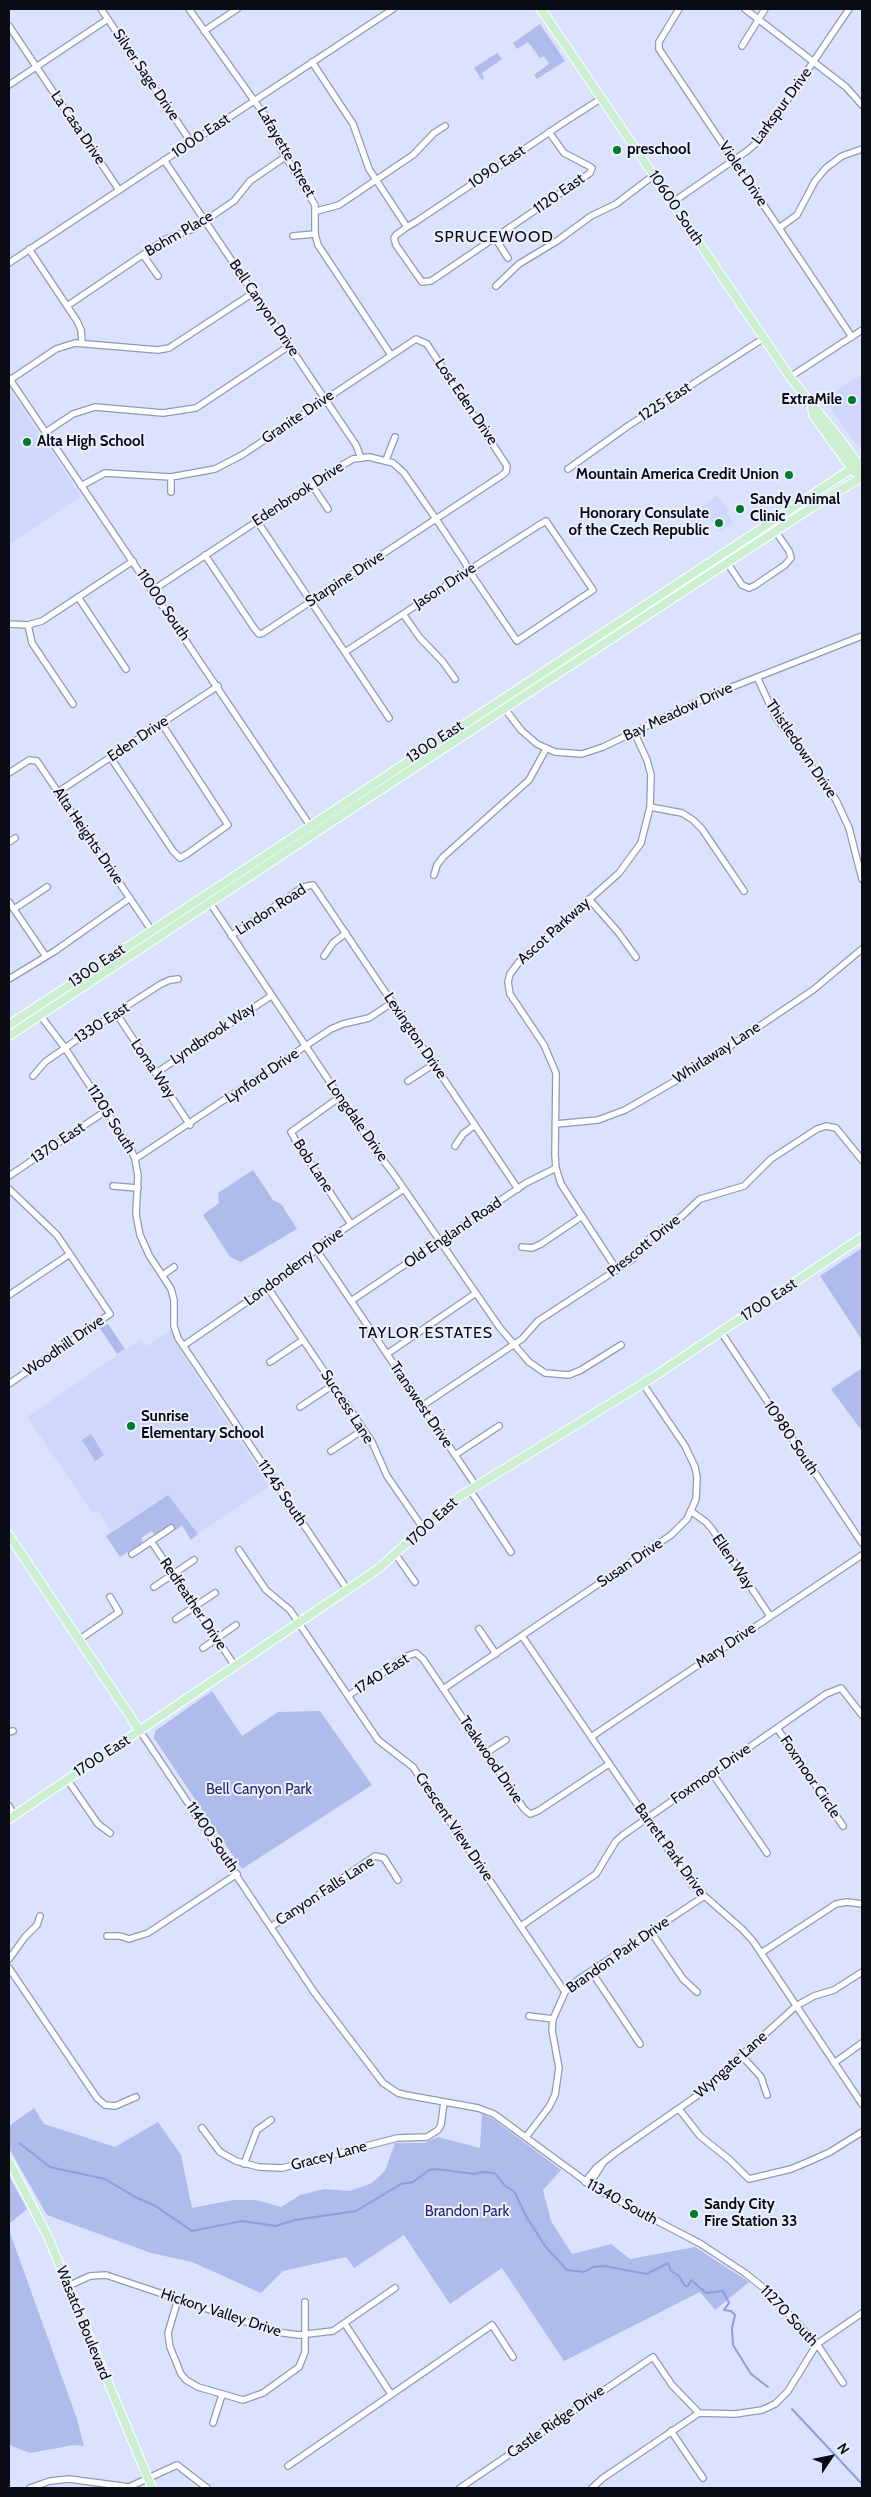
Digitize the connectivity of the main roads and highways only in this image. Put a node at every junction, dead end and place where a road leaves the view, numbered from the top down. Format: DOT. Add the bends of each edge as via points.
graph roads {
  1 [pos="541,9"];
  2 [pos="812,406"];
  3 [pos="860,463"];
  4 [pos="851,470"];
  5 [pos="862,477"];
  6 [pos="545,670"];
  7 [pos="505,709"];
  8 [pos="9,1025"];
  9 [pos="9,1036"];
  10 [pos="862,1237"];
  11 [pos="9,1534"];
  12 [pos="140,1731"];
  13 [pos="12,1817"];
  14 [pos="9,2161"];
  15 [pos="152,2488"];
  1 -- 2 [label="main road, 10600 South"];
  2 -- 3 [label="main road, 10600 South" via="819,410"];
  2 -- 4 [label="main road, 10600 South" via="813,415"];
  3 -- 4 [label="main road, 1300 East"];
  3 -- 5 [label="main road, 10600 South"];
  4 -- 5 [label="main road, 10600 South"];
  4 -- 6 [label="main road, 1300 East"];
  5 -- 7 [label="main road, 1300 East"];
  6 -- 7 [label="main road" via="506,700"];
  6 -- 8 [label="main road, 1300 East"];
  7 -- 9 [label="main road, 1300 East"];
  10 -- 12 [label="main road, 1700 East" via="643,1384 445,1507 396,1555"];
  11 -- 12 [label="main road, 11400 South"];
  12 -- 13 [label="main road, 1700 East"];
  14 -- 15 [label="main road, Wasatch Boulevard" via="42,2223"];
}
